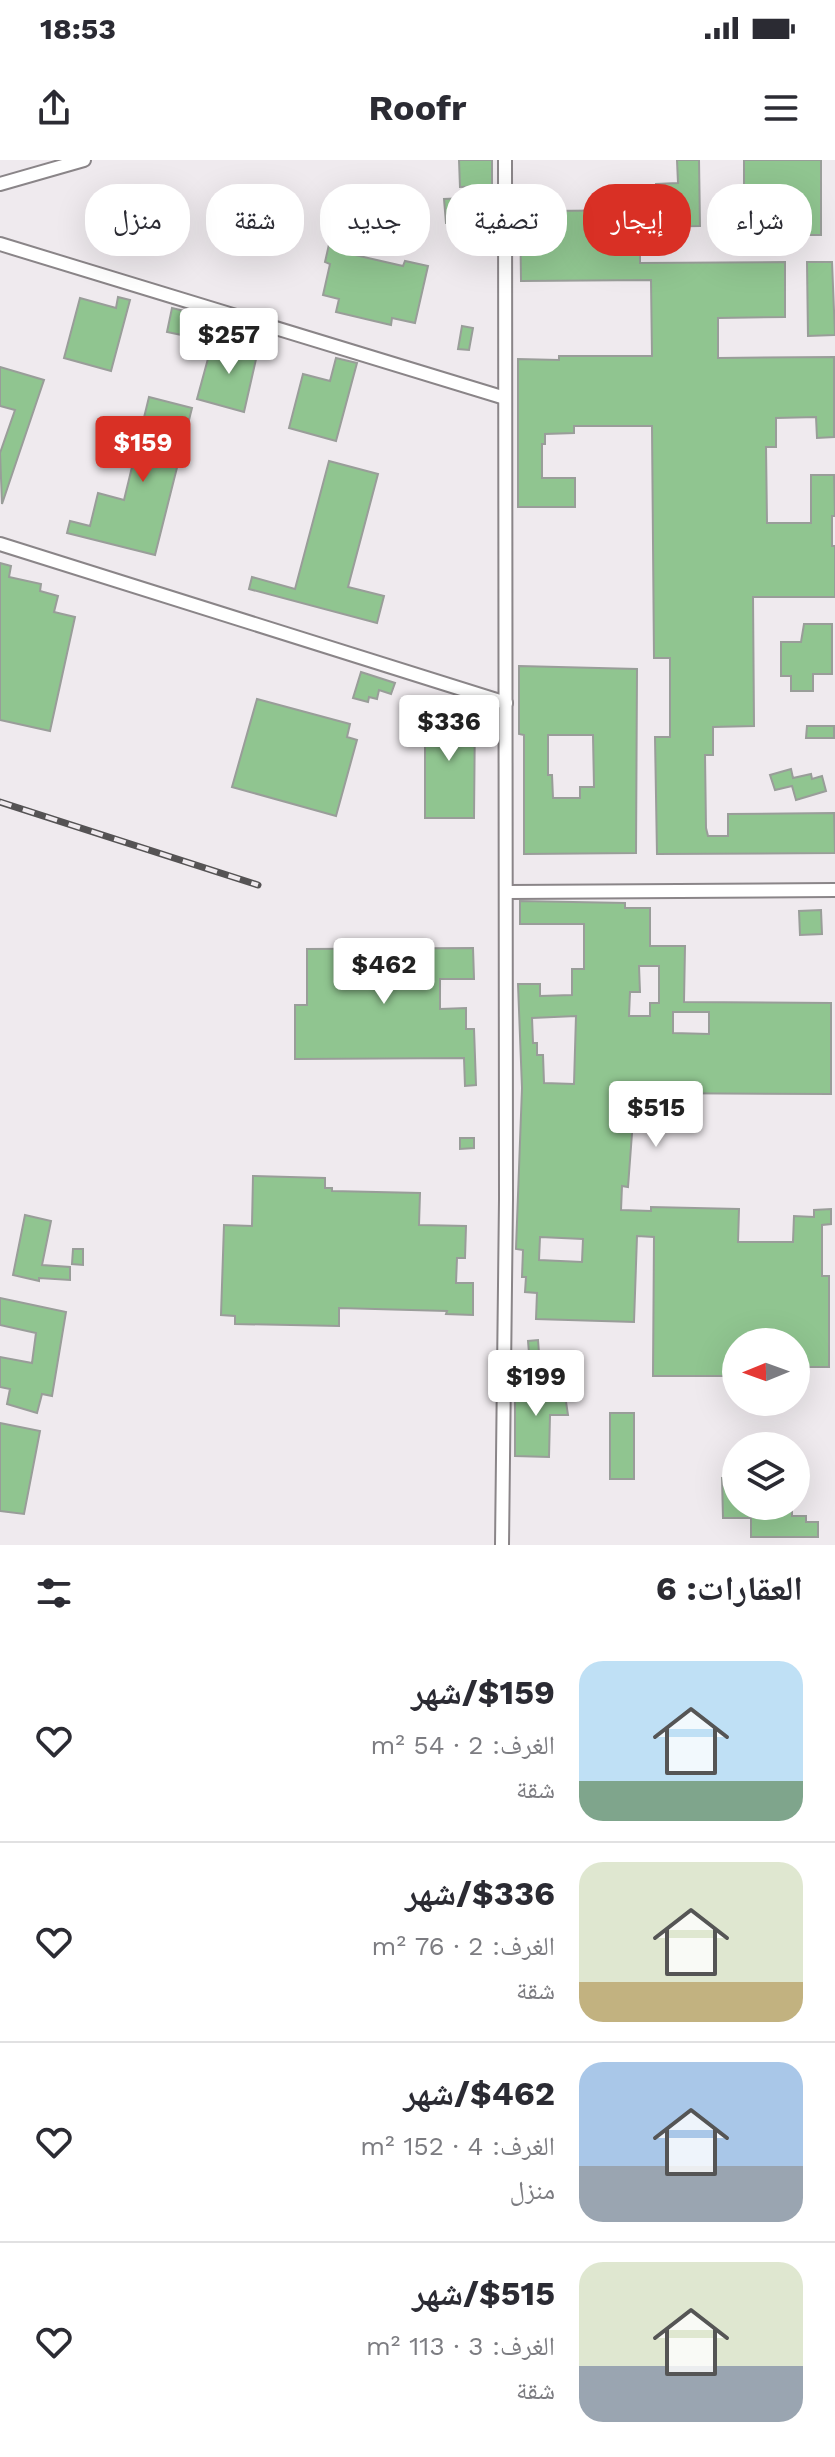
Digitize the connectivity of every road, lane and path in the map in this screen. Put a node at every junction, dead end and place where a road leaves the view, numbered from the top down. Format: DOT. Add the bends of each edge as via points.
graph roads {
  1 [pos="84,160"];
  2 [pos="505,160"];
  3 [pos="0,184"];
  4 [pos="0,244"];
  5 [pos="505,398"];
  6 [pos="0,544"];
  7 [pos="506,703"];
  8 [pos="835,890"];
  9 [pos="506,892"];
  10 [pos="502,1545"];
  1 -- 3 [label="street"];
  2 -- 5 [label="street"];
  4 -- 5 [label="street"];
  5 -- 7 [label="street"];
  6 -- 7 [label="street"];
  7 -- 9 [label="street"];
  8 -- 9 [label="street"];
  9 -- 10 [label="street"];
}
